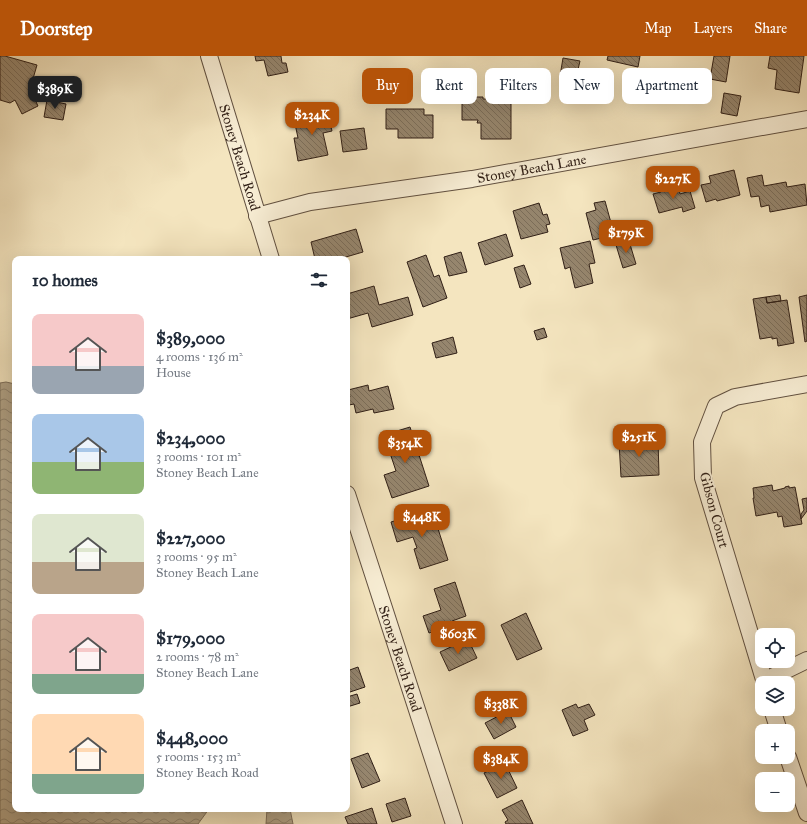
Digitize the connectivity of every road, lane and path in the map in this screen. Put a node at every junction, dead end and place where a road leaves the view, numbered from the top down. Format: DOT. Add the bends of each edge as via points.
graph roads {
  1 [pos="209,56"];
  2 [pos="807,119"];
  3 [pos="257,216"];
  4 [pos="270,256"];
  5 [pos="807,384"];
  6 [pos="350,503"];
  7 [pos="807,660"];
  8 [pos="762,676"];
  9 [pos="776,676"];
  10 [pos="790,764"];
  11 [pos="807,813"];
  12 [pos="454,824"];
  1 -- 3 [label="street, Stoney Beach Road"];
  2 -- 3 [label="street, Stoney Beach Lane" via="472,179 310,202"];
  3 -- 4 [label="street, Stoney Beach Road"];
  5 -- 8 [label="street, Gibson Court" via="735,397 716,406 702,442 703,478"];
  6 -- 12 [label="street, Stoney Beach Road"];
  7 -- 9 [label="street, Gibson Court"];
  10 -- 11 [label="street"];
}
